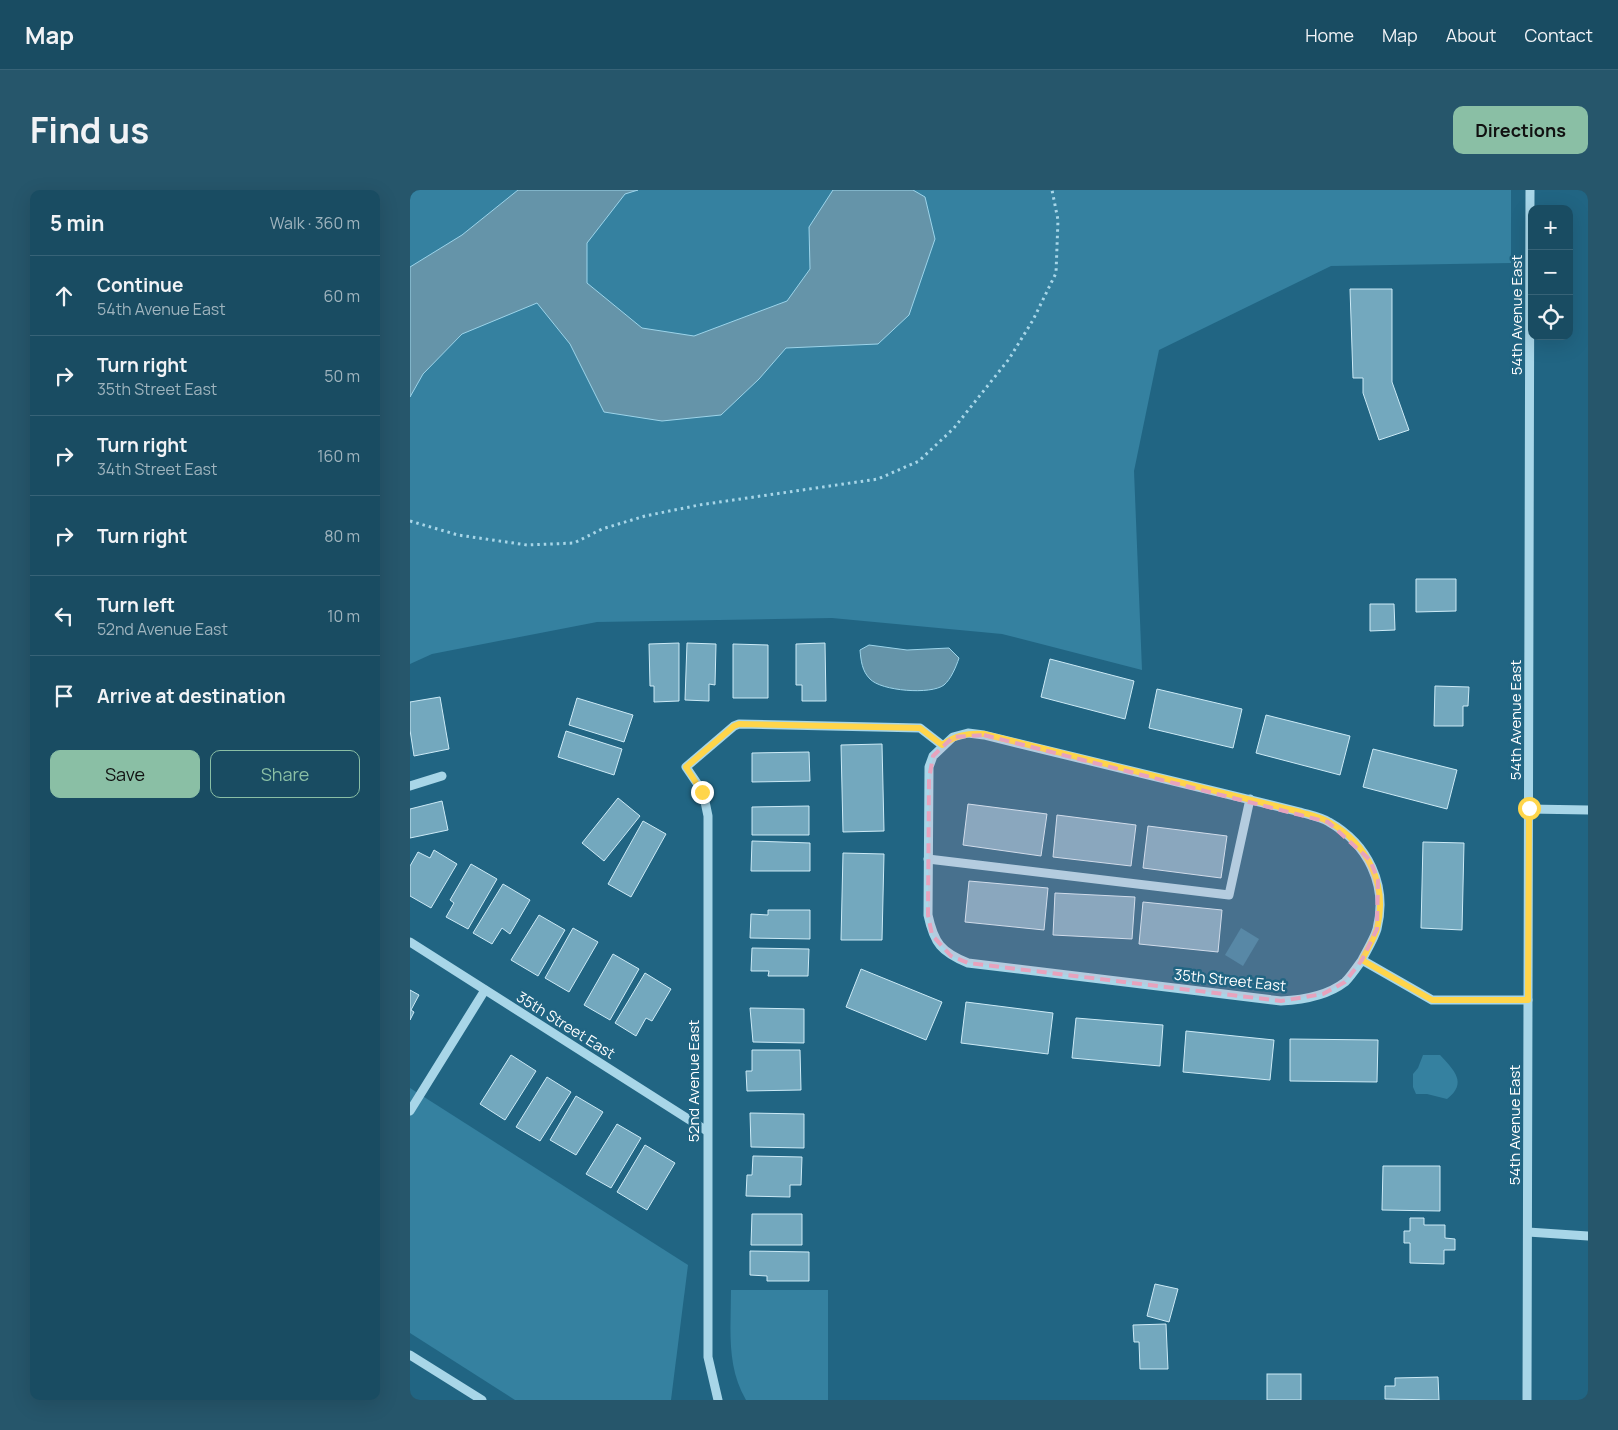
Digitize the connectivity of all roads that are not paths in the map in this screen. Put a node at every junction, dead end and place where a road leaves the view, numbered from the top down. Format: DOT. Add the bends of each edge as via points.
graph roads {
  1 [pos="1530,190"];
  2 [pos="942,745"];
  3 [pos="442,776"];
  4 [pos="410,786"];
  5 [pos="1250,799"];
  6 [pos="1529,808"];
  7 [pos="1588,810"];
  8 [pos="928,859"];
  9 [pos="410,942"];
  10 [pos="1362,960"];
  11 [pos="485,990"];
  12 [pos="1528,1000"];
  13 [pos="410,1111"];
  14 [pos="707,1131"];
  15 [pos="1528,1232"];
  16 [pos="1588,1236"];
  17 [pos="410,1355"];
  18 [pos="482,1400"];
  19 [pos="718,1400"];
  20 [pos="1528,1400"];
  1 -- 6 [label="street, 54th Avenue East"];
  2 -- 5 [label="street, 35th Street East" via="953,737 968,733 984,734"];
  2 -- 8 [label="street" via="929,767"];
  2 -- 14 [label="street, 52nd Avenue East" via="920,728 739,724 686,767 702,792 708,816"];
  3 -- 4 [label="street"];
  5 -- 8 [label="street" via="1230,895"];
  5 -- 10 [label="street, 35th Street East" via="1328,822 1360,847 1370,860 1378,880 1380,904 1377,929"];
  6 -- 7 [label="street"];
  6 -- 12 [label="street, 54th Avenue East"];
  8 -- 10 [label="street, 35th Street East" via="928,915 932,935 951,956 968,962 1281,1001 1303,1000 1323,994 1345,982"];
  9 -- 11 [label="street, 35th Street East"];
  10 -- 12 [label="street" via="1432,1000"];
  11 -- 13 [label="street"];
  11 -- 14 [label="street, 35th Street East"];
  12 -- 15 [label="street, 54th Avenue East"];
  14 -- 19 [label="street, 52nd Avenue East" via="708,1357"];
  15 -- 16 [label="street"];
  15 -- 20 [label="street, 54th Avenue East"];
  17 -- 18 [label="street"];
}
